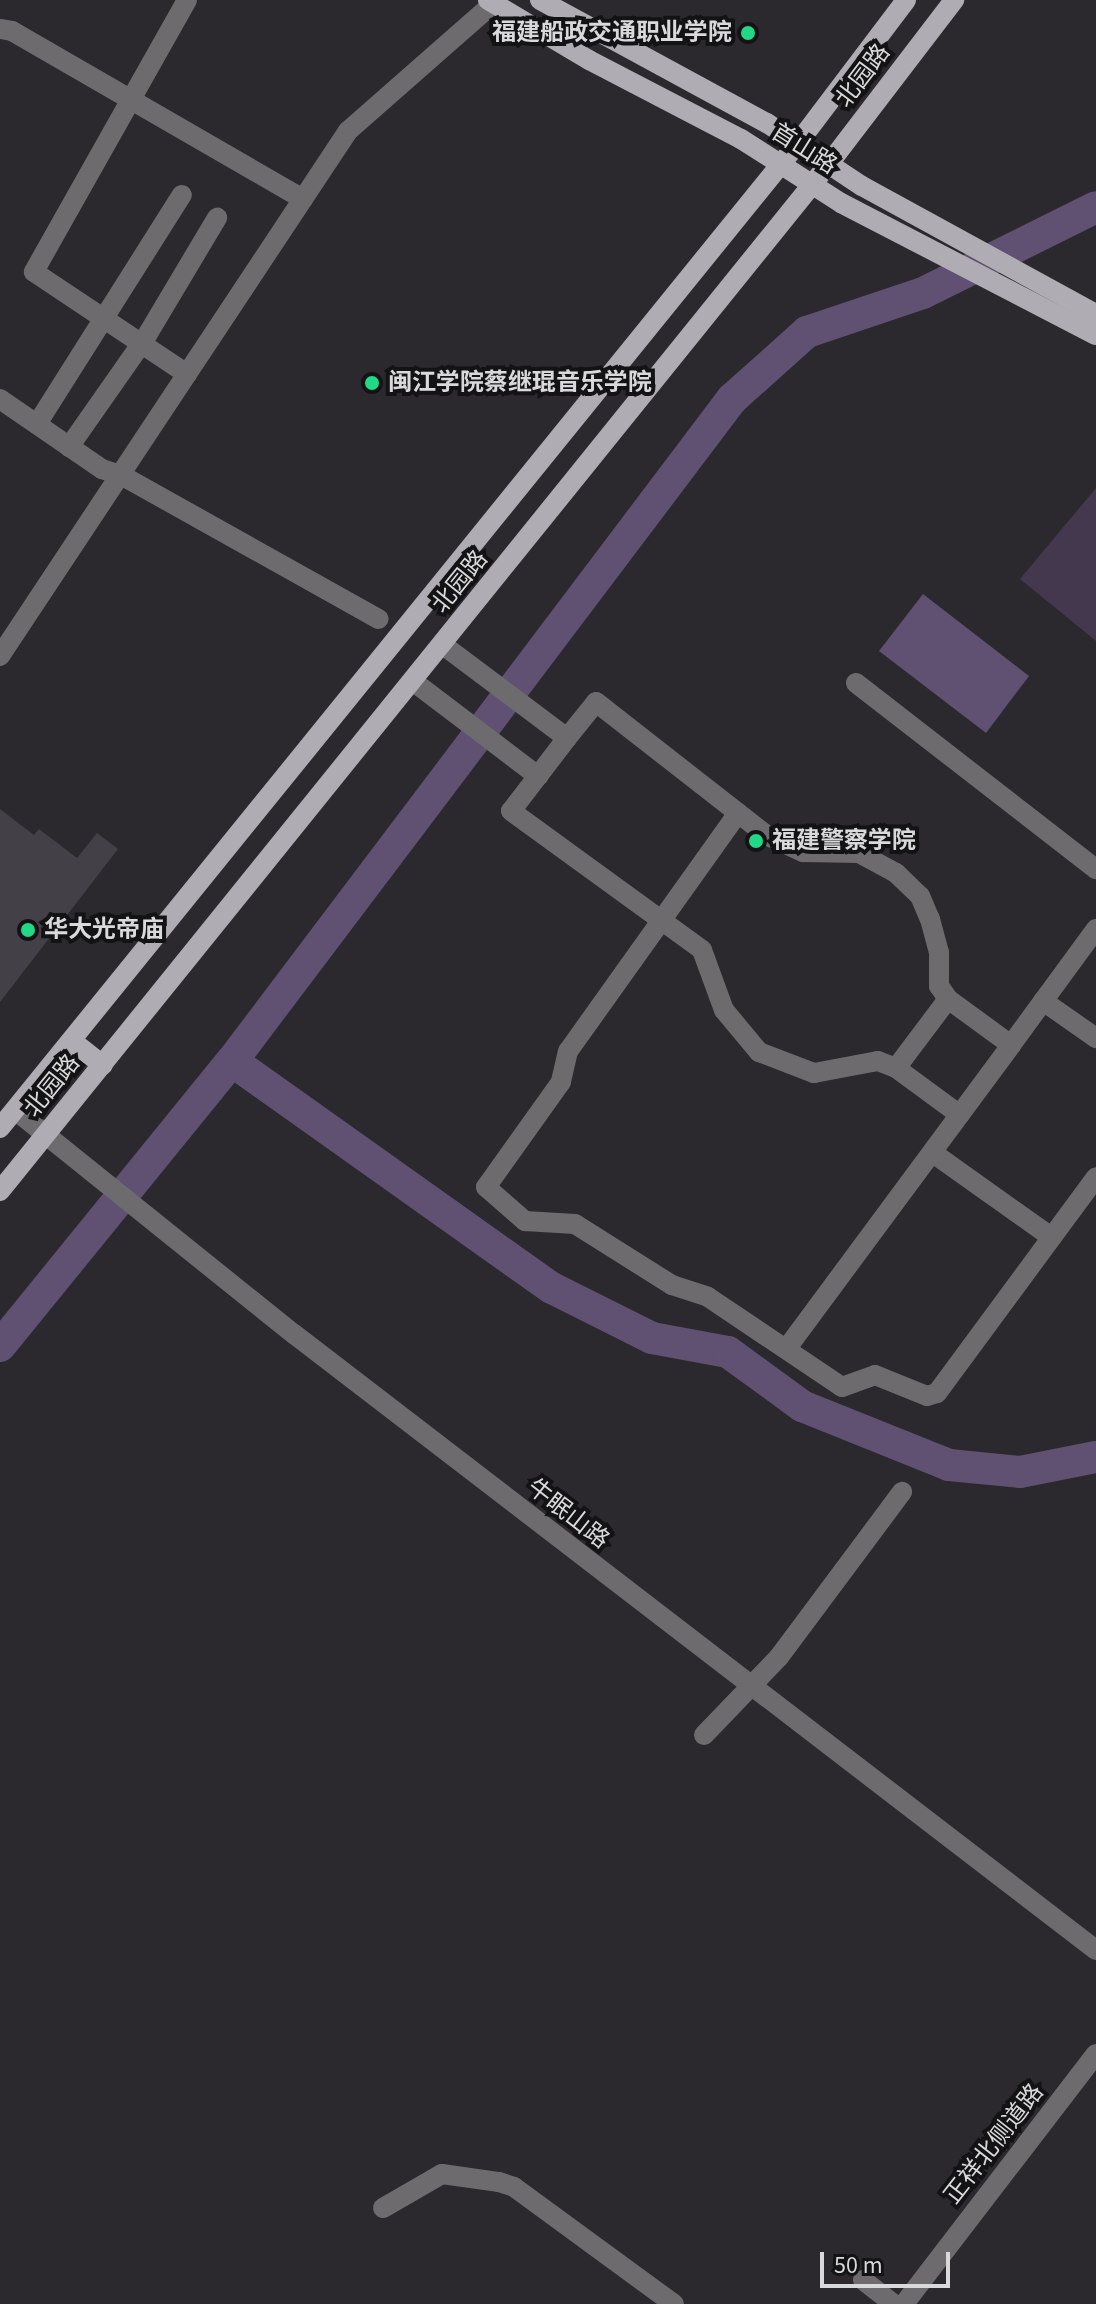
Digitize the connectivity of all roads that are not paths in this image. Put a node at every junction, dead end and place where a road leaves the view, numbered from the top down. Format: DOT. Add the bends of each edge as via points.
graph roads {
  1 [pos="187,0"];
  2 [pos="540,0"];
  3 [pos="906,0"];
  4 [pos="954,0"];
  5 [pos="493,1"];
  6 [pos="0,29"];
  7 [pos="132,100"];
  8 [pos="798,143"];
  9 [pos="779,165"];
  10 [pos="828,165"];
  11 [pos="813,183"];
  12 [pos="182,195"];
  13 [pos="303,199"];
  14 [pos="217,218"];
  15 [pos="1096,314"];
  16 [pos="105,323"];
  17 [pos="1096,335"];
  18 [pos="137,344"];
  19 [pos="187,374"];
  20 [pos="0,399"];
  21 [pos="37,424"];
  22 [pos="69,447"];
  23 [pos="121,475"];
  24 [pos="379,619"];
  25 [pos="443,645"];
  26 [pos="0,656"];
  27 [pos="414,682"];
  28 [pos="856,683"];
  29 [pos="567,738"];
  30 [pos="538,776"];
  31 [pos="738,813"];
  32 [pos="1096,869"];
  33 [pos="659,919"];
  34 [pos="1096,929"];
  35 [pos="948,999"];
  36 [pos="1043,1001"];
  37 [pos="1096,1038"];
  38 [pos="72,1041"];
  39 [pos="1011,1045"];
  40 [pos="103,1065"];
  41 [pos="896,1068"];
  42 [pos="15,1110"];
  43 [pos="960,1115"];
  44 [pos="0,1128"];
  45 [pos="46,1134"];
  46 [pos="933,1153"];
  47 [pos="1096,1177"];
  48 [pos="0,1191"];
  49 [pos="1051,1237"];
  50 [pos="787,1348"];
  51 [pos="902,1492"];
  52 [pos="749,1687"];
  53 [pos="704,1735"];
  54 [pos="1096,1950"];
  55 [pos="1096,2054"];
  56 [pos="383,2208"];
  57 [pos="863,2280"];
  58 [pos="674,2304"];
  59 [pos="894,2304"];
  60 [pos="904,2304"];
  1 -- 7 [label="street"];
  2 -- 8 [label="main road, 首山路"];
  3 -- 8 [label="main road, 北园路"];
  4 -- 10 [label="main road, 北园路"];
  5 -- 9 [label="main road, 首山路"];
  5 -- 13 [label="street" via="361,116"];
  6 -- 7 [label="street"];
  7 -- 13 [label="street"];
  7 -- 16 [label="street" via="34,272"];
  8 -- 9 [label="main road, 北园路"];
  8 -- 10 [label="main road, 首山路"];
  9 -- 11 [label="main road, 首山路"];
  9 -- 38 [label="main road, 北园路"];
  10 -- 11 [label="main road, 北园路"];
  10 -- 15 [label="main road, 首山路"];
  11 -- 17 [label="main road, 首山路" via="947,260"];
  11 -- 25 [label="main road, 北园路"];
  12 -- 16 [label="street"];
  13 -- 19 [label="street"];
  14 -- 18 [label="street"];
  16 -- 18 [label="street"];
  16 -- 21 [label="street"];
  18 -- 19 [label="street"];
  18 -- 22 [label="street"];
  19 -- 23 [label="street"];
  20 -- 21 [label="street"];
  21 -- 22 [label="street"];
  22 -- 23 [label="street"];
  23 -- 24 [label="street"];
  23 -- 26 [label="street"];
  25 -- 27 [label="main road, 北园路"];
  25 -- 29 [label="street"];
  27 -- 30 [label="street"];
  27 -- 40 [label="main road, 北园路"];
  28 -- 32 [label="street"];
  29 -- 30 [label="street"];
  29 -- 31 [label="street" via="596,702"];
  30 -- 33 [label="street" via="511,811"];
  31 -- 33 [label="street"];
  31 -- 35 [label="street" via="792,848 859,853 896,873 925,906 939,952 939,986"];
  33 -- 41 [label="street" via="702,950 724,1010 770,1060 814,1073 878,1061"];
  33 -- 50 [label="street" via="568,1051 561,1082 486,1187 525,1221 575,1224 672,1285 736,1313"];
  34 -- 36 [label="street"];
  35 -- 39 [label="street"];
  35 -- 41 [label="street"];
  36 -- 37 [label="street"];
  36 -- 39 [label="street"];
  38 -- 40 [label="main road"];
  38 -- 42 [label="main road, 北园路"];
  39 -- 43 [label="street"];
  40 -- 45 [label="main road, 北园路"];
  41 -- 43 [label="street"];
  42 -- 44 [label="main road, 北园路"];
  42 -- 45 [label="street, 牛眠山路"];
  43 -- 46 [label="street"];
  45 -- 48 [label="main road, 北园路"];
  45 -- 52 [label="street, 牛眠山路"];
  46 -- 49 [label="street"];
  46 -- 50 [label="street"];
  47 -- 49 [label="street"];
  49 -- 50 [label="street" via="937,1393 918,1395 875,1375 842,1387"];
  51 -- 52 [label="street" via="779,1657"];
  52 -- 53 [label="street"];
  52 -- 54 [label="street, 牛眠山路"];
  55 -- 60 [label="street, 正祥北侧道路"];
  56 -- 58 [label="street" via="442,2174 499,2182 514,2187"];
  57 -- 59 [label="street"];
}
